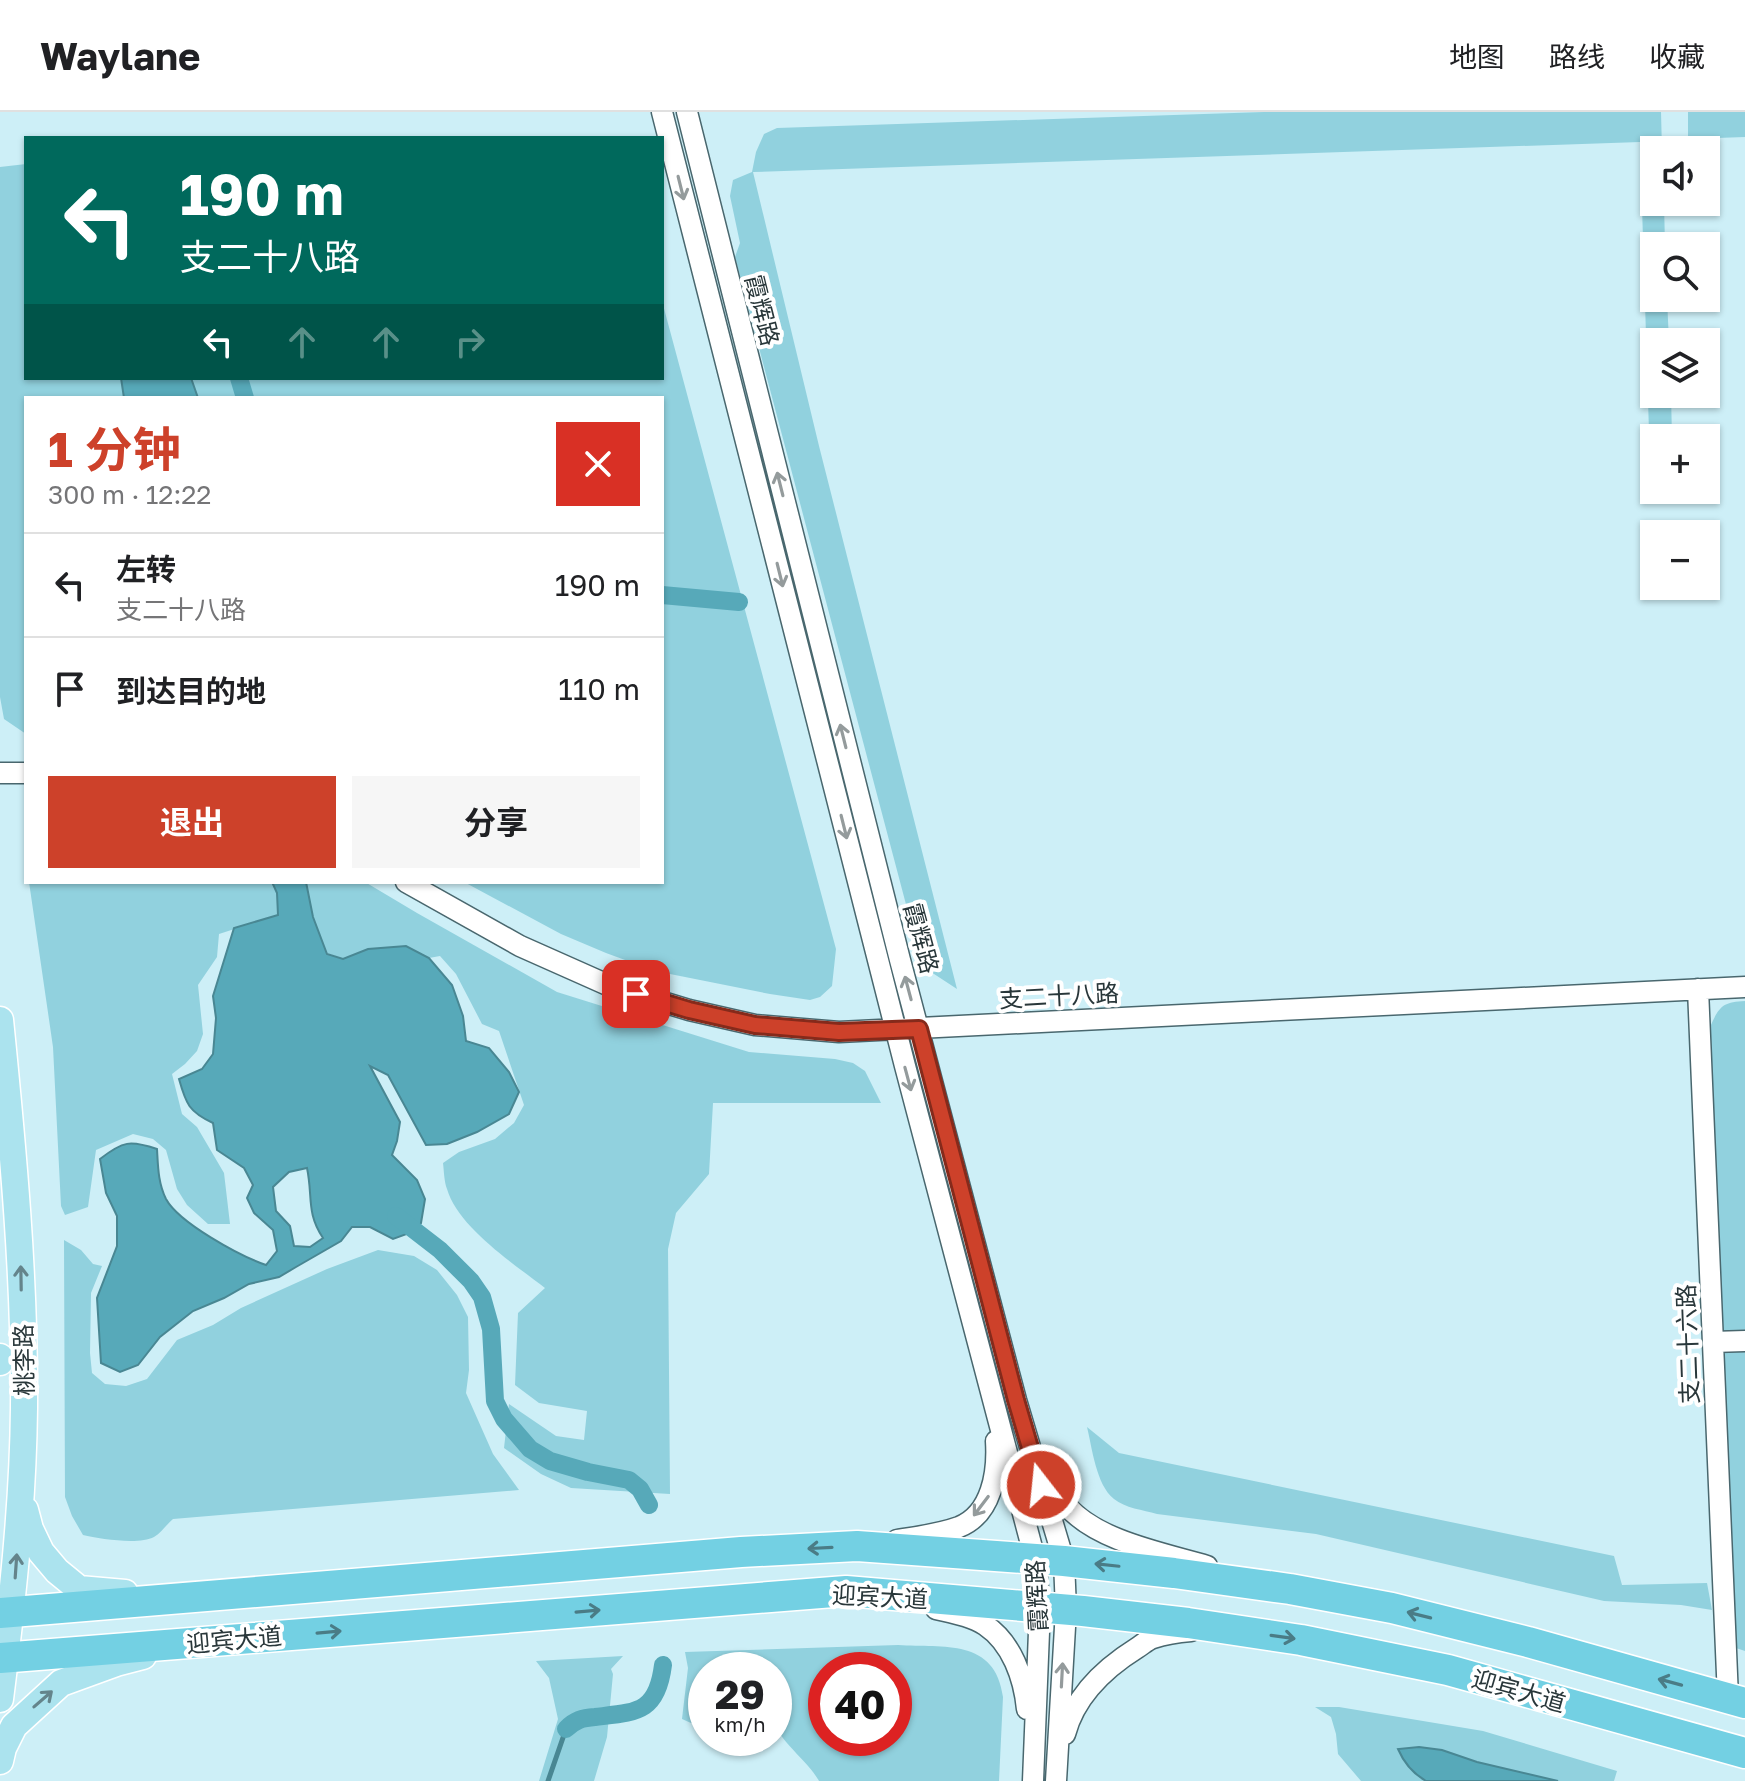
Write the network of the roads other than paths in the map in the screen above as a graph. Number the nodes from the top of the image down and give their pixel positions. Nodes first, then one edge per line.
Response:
1 (662, 112) edge
2 (687, 112) edge
3 (0, 773) edge
4 (24, 773) edge
5 (410, 884) edge
6 (1745, 987) edge
7 (1698, 989) junction
8 (0, 1020) edge
9 (919, 1029) junction
10 (896, 1030) junction
11 (1745, 1341) edge
12 (1713, 1342) junction
13 (1016, 1400) junction
14 (994, 1405) junction
15 (20, 1489) junction
16 (857, 1546) junction
17 (1049, 1560) junction
18 (846, 1591) junction
19 (196, 1597) junction
20 (1347, 1600) junction
21 (1053, 1608) junction
22 (6, 1612) edge
23 (1244, 1631) junction
24 (198, 1642) junction
25 (3, 1658) edge
26 (0, 1699) edge
27 (1736, 1700) edge
28 (1745, 1753) edge
29 (0, 1761) edge
30 (1056, 1775) edge
31 (1033, 1776) edge

1 -> 10 street, 霞辉路
9 -> 2 street, 霞辉路
3 - 4 street
5 - 10 street, 支二十八路
6 - 7 street, 支二十八路
7 - 9 street, 支二十八路
7 - 12 street, 支二十六路
15 -> 8 main road, 桃李路
9 - 10 street, 支二十八路
9 - 13 street, 霞辉路
10 -> 14 street, 霞辉路
11 - 12 street
12 - 27 street, 支二十六路
13 - 17 street, 霞辉路
13 - 20 street
14 -> 16 street
14 - 17 street, 霞辉路
15 - 19 main road
22 -> 15 main road, 桃李路
16 - 17 highway, 迎宾大道
16 -> 19 highway, 迎宾大道
20 -> 17 highway, 迎宾大道
17 - 21 street, 霞辉路
17 - 21 street, 霞辉路
18 - 21 highway, 迎宾大道
24 -> 18 highway, 迎宾大道
18 - 31 street
19 - 22 highway, 迎宾大道
27 -> 20 highway, 迎宾大道
21 - 23 highway, 迎宾大道
30 -> 21 street, 霞辉路
21 - 31 street, 霞辉路
22 - 25 main road, 桃李路
23 -> 28 highway, 迎宾大道
23 - 30 street
24 - 25 highway, 迎宾大道
29 -> 24 main road
25 - 26 main road, 桃李路

